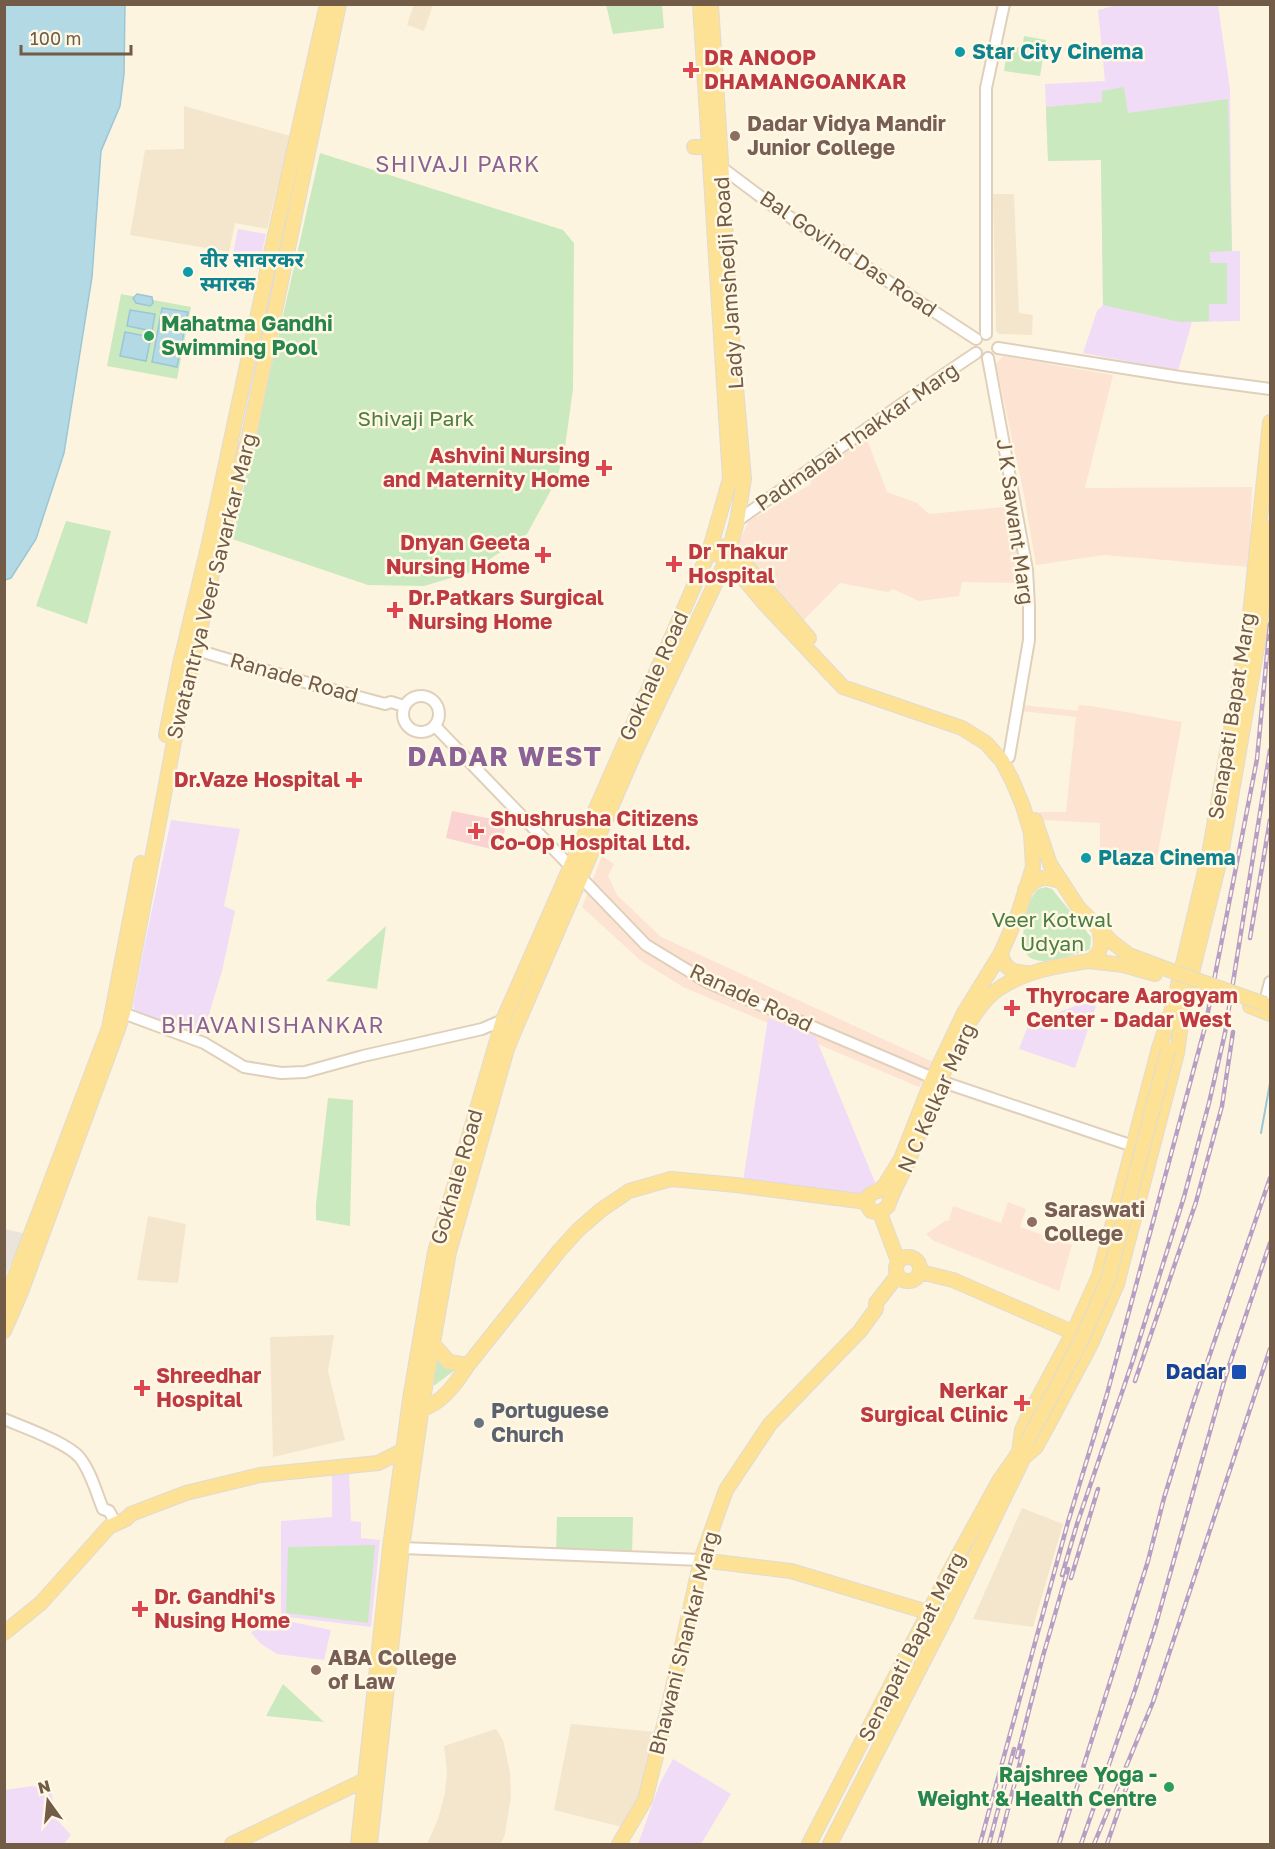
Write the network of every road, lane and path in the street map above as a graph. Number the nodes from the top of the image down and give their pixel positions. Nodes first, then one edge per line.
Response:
1 (327, 4) edge
2 (339, 4) edge
3 (700, 4) edge
4 (711, 4) edge
5 (1004, 4) edge
6 (694, 147) dead end
7 (710, 152) junction
8 (721, 167) junction
9 (746, 186) junction
10 (722, 191) junction
11 (981, 337) junction
12 (998, 348) junction
13 (976, 353) junction
14 (988, 358) junction
15 (1270, 389) edge
16 (1270, 422) edge
17 (737, 520) junction
18 (1270, 528) edge
19 (711, 546) junction
20 (729, 554) junction
21 (190, 648) junction
22 (403, 709) junction
23 (435, 726) junction
24 (1009, 757) junction
25 (575, 871) junction
26 (1062, 882) junction
27 (1025, 890) junction
28 (1099, 929) junction
29 (1001, 952) junction
30 (1089, 961) junction
31 (1029, 973) junction
32 (1176, 977) junction
33 (1270, 981) edge
34 (1178, 1007) junction
35 (118, 1008) junction
36 (1267, 1009) edge
37 (503, 1020) junction
38 (936, 1080) junction
39 (1133, 1146) junction
40 (867, 1202) junction
41 (885, 1208) junction
42 (902, 1259) junction
43 (920, 1272) junction
44 (901, 1279) junction
45 (4, 1305) edge
46 (4, 1331) edge
47 (1074, 1331) junction
48 (433, 1344) junction
49 (1091, 1344) junction
50 (466, 1369) junction
51 (416, 1405) junction
52 (4, 1419) edge
53 (1021, 1454) junction
54 (408, 1457) junction
55 (109, 1519) junction
56 (402, 1548) junction
57 (701, 1560) junction
58 (952, 1567) junction
59 (967, 1574) junction
60 (930, 1612) junction
61 (945, 1619) junction
62 (4, 1633) edge
63 (892, 1685) junction
64 (907, 1693) junction
65 (881, 1705) junction
66 (897, 1713) junction
67 (371, 1782) junction
68 (351, 1797) junction
69 (362, 1806) junction
70 (232, 1845) edge
71 (249, 1845) edge
72 (358, 1845) edge
73 (370, 1845) edge
74 (619, 1845) edge
75 (809, 1845) edge
76 (830, 1845) edge

1 - 21 main road, Swatantrya Veer Savarkar Marg
2 - 21 main road, Swatantrya Veer Savarkar Marg
3 - 7 main road, Lady Jamshedji Road
4 - 8 main road, Lady Jamshedji Road
5 - 11 street
6 - 7 main road
7 - 19 main road, Lady Jamshedji Road
8 - 9 street, Bal Govind Das Road
8 - 10 main road, Lady Jamshedji Road
9 - 10 street
9 - 11 street, Bal Govind Das Road
10 - 17 main road, Lady Jamshedji Road
11 - 12 street
11 - 13 street
12 - 14 street
12 - 15 street
13 - 14 street
13 - 17 street, Padmabai Thakkar Marg
14 - 24 street, J K Sawant Marg
16 - 34 main road, Senapati Bapat Marg
17 - 20 main road, Lady Jamshedji Road
18 - 34 main road, Senapati Bapat Marg
19 - 20 main road, N C Kelkar Marg
19 - 25 main road, Gokhale Road
20 - 24 main road, N C Kelkar Marg
20 - 25 main road, Gokhale Road
20 - 27 main road, N C Kelkar Marg
21 - 22 street, Ranade Road
21 - 35 main road, Swatantrya Veer Savarkar Marg
21 - 35 main road, Swatantrya Veer Savarkar Marg
22 - 23 street
22 - 23 street
23 - 25 street, Ranade Road
24 - 26 main road, N C Kelkar Marg
25 - 37 main road, Gokhale Road
25 - 38 street, Ranade Road
25 - 48 main road, Gokhale Road
26 - 27 main road
26 - 28 main road, N C Kelkar Marg
27 - 29 main road, N C Kelkar Marg
28 - 30 main road
28 - 32 main road, N C Kelkar Marg
29 - 31 main road
29 - 38 main road, N C Kelkar Marg
30 - 31 main road, N C Kelkar Marg
30 - 32 main road, N C Kelkar Marg
31 - 38 main road, N C Kelkar Marg
32 - 36 main road, bridge
33 - 36 street
34 - 39 main road
34 - 49 main road
34 - 53 main road, bridge
35 - 37 street
35 - 45 main road, Swatantrya Veer Savarkar Marg
35 - 46 main road, Swatantrya Veer Savarkar Marg
37 - 51 main road, Gokhale Road
38 - 39 street, Ranade Road
38 - 40 main road, N C Kelkar Marg
38 - 41 main road, N C Kelkar Marg
39 - 47 main road
40 - 41 main road
40 - 50 main road
41 - 42 main road
42 - 43 main road
42 - 44 main road
43 - 44 main road
43 - 47 main road
44 - 57 main road, Bhawani Shankar Marg
47 - 49 main road
47 - 53 main road
48 - 50 main road
48 - 51 main road, Gokhale Road
49 - 53 main road
50 - 51 main road
51 - 54 main road, Gokhale Road
52 - 55 street
53 - 58 main road, Senapati Bapat Marg
53 - 59 main road, Senapati Bapat Marg
54 - 55 main road
54 - 56 main road, Gokhale Road
54 - 67 main road, Gokhale Road
55 - 62 main road
56 - 57 street
56 - 67 main road, Gokhale Road
57 - 60 main road
57 - 74 main road, Bhawani Shankar Marg
58 - 59 main road
58 - 60 main road, Senapati Bapat Marg
59 - 61 main road, Senapati Bapat Marg
60 - 61 main road
60 - 63 main road, Senapati Bapat Marg
61 - 64 main road, Senapati Bapat Marg
63 - 64 main road
63 - 65 main road, Senapati Bapat Marg
64 - 66 main road, Senapati Bapat Marg
65 - 66 main road
65 - 75 main road, Senapati Bapat Marg
66 - 76 main road, Senapati Bapat Marg
67 - 68 main road
67 - 69 main road, Gokhale Road
67 - 70 main road
67 - 73 main road, Gokhale Road
68 - 69 main road
68 - 71 main road
69 - 72 main road, Gokhale Road

